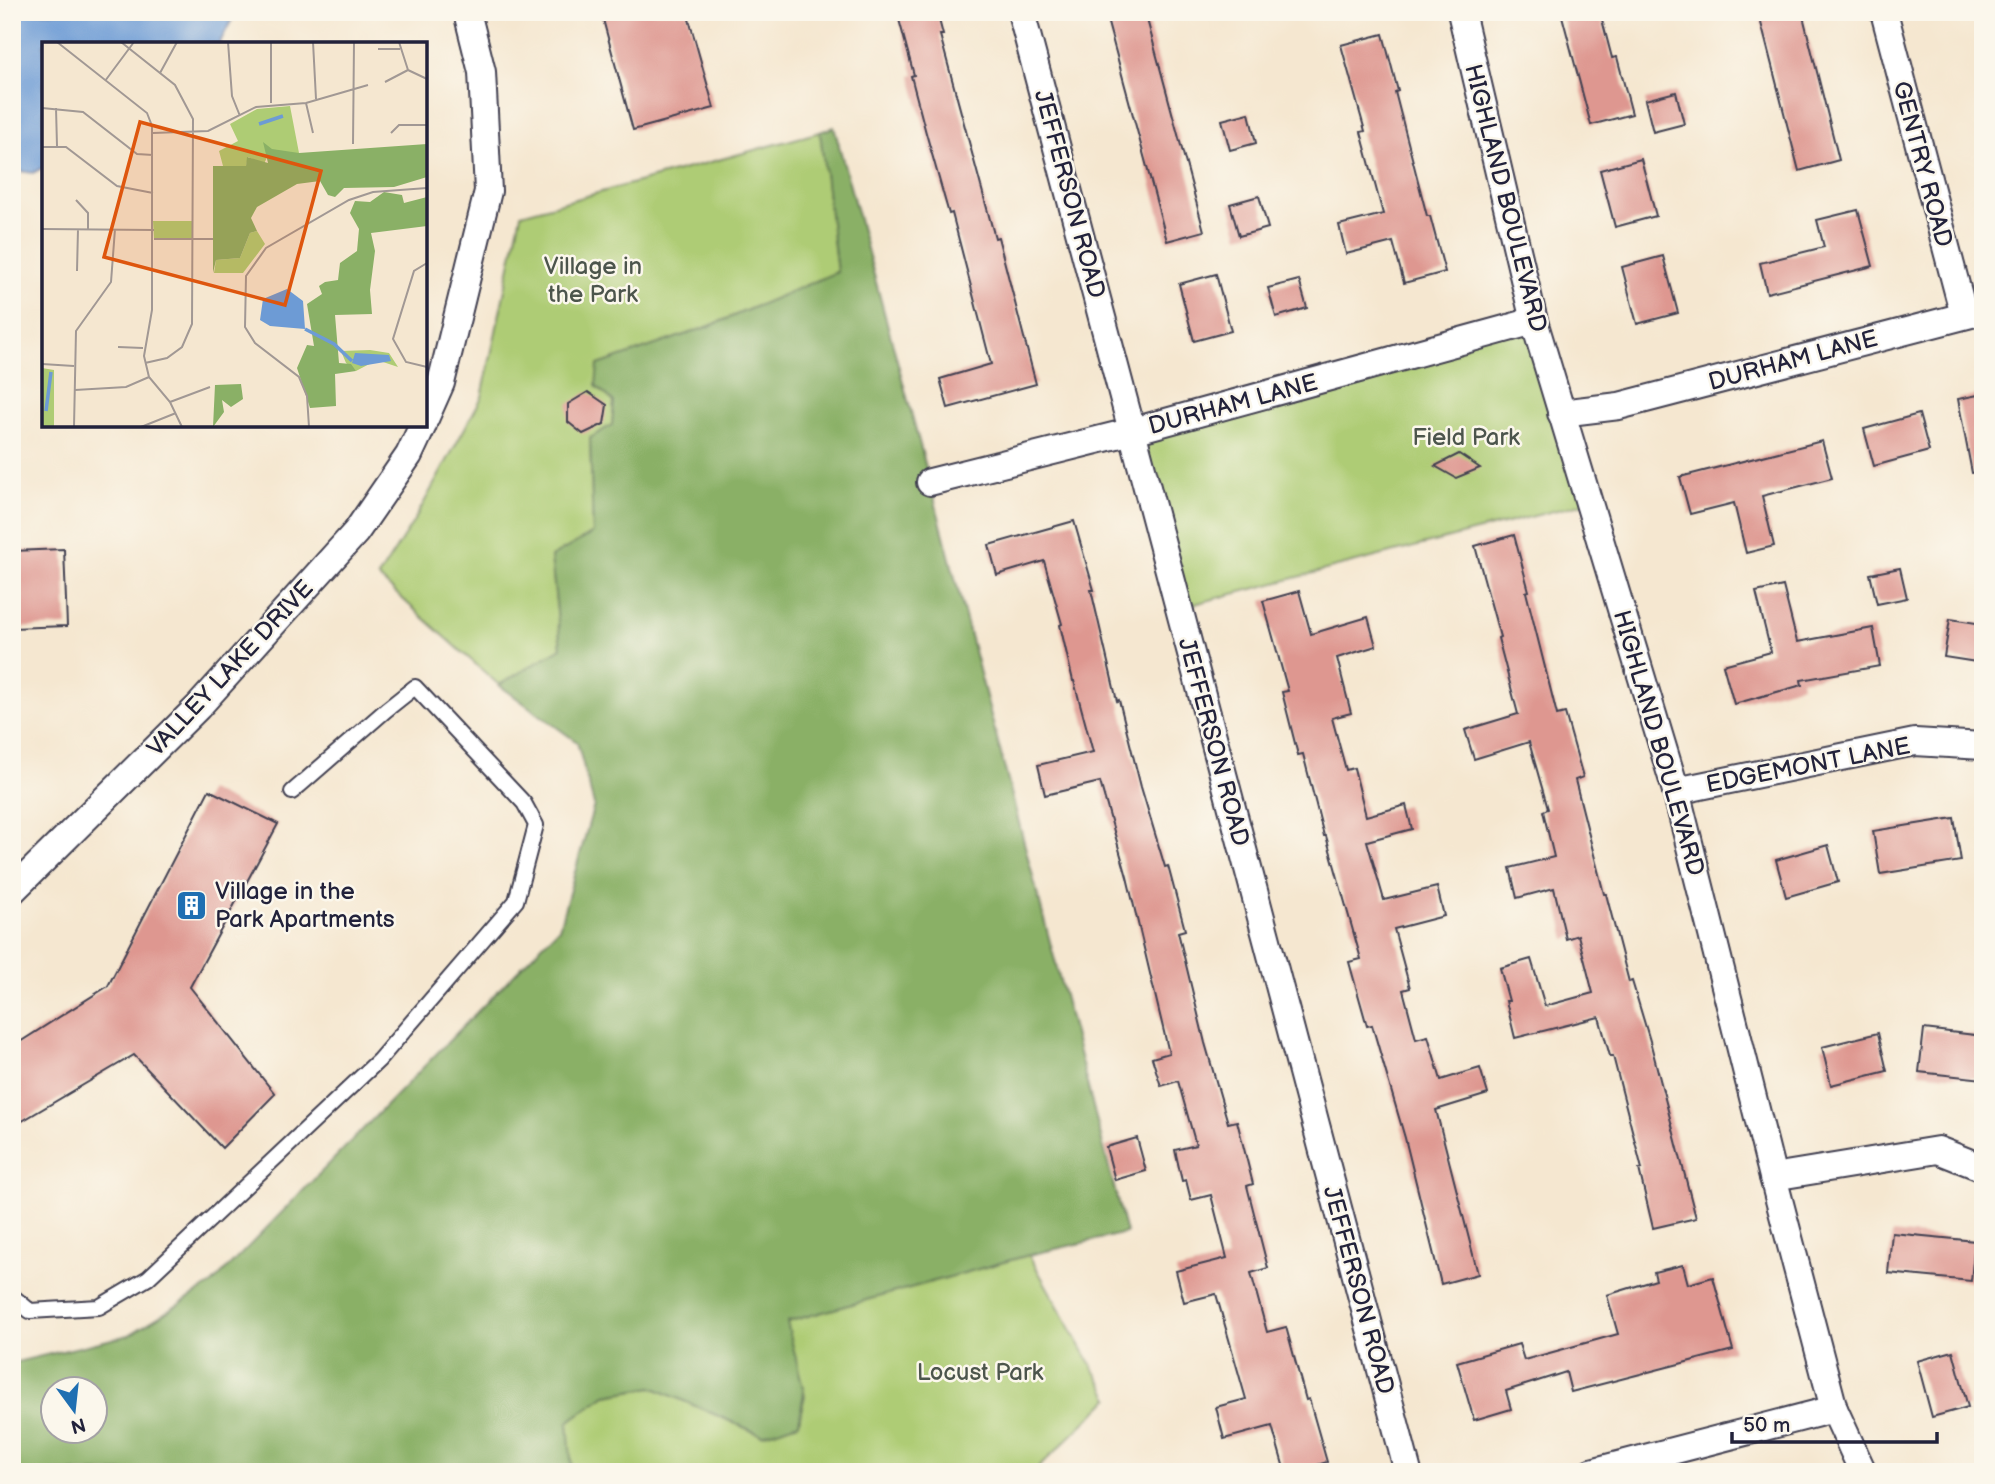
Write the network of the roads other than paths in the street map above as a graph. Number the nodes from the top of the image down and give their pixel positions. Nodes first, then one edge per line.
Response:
1 (467, 12) edge
2 (1021, 12) edge
3 (1461, 12) edge
4 (1884, 12) edge
5 (1973, 313) edge
6 (1534, 321) junction
7 (1561, 413) junction
8 (427, 414) edge
9 (421, 427) edge
10 (1133, 431) junction
11 (930, 482) dead end
12 (1983, 746) edge
13 (1676, 791) junction
14 (292, 792) dead end
15 (12, 891) edge
16 (1983, 1168) edge
17 (1773, 1177) junction
18 (12, 1296) edge
19 (1834, 1409) junction
20 (1408, 1472) edge
21 (1591, 1472) edge
22 (1863, 1472) edge

1 - 8 street
2 - 10 street, JEFFERSON ROAD
3 - 6 street, HIGHLAND BOULEVARD
4 - 5 street, GENTRY ROAD
5 - 7 street, DURHAM LANE
6 - 7 street, HIGHLAND BOULEVARD
6 - 10 street, DURHAM LANE
7 - 13 street, HIGHLAND BOULEVARD
9 - 15 street, VALLEY LAKE DRIVE
10 - 11 street, DURHAM LANE
10 - 20 street, JEFFERSON ROAD
12 - 13 street, EDGEMONT LANE
13 - 17 street, HIGHLAND BOULEVARD
14 - 18 lane
16 - 17 street
17 - 19 street, HIGHLAND BOULEVARD
19 - 21 street
19 - 22 street, HIGHLAND BOULEVARD

